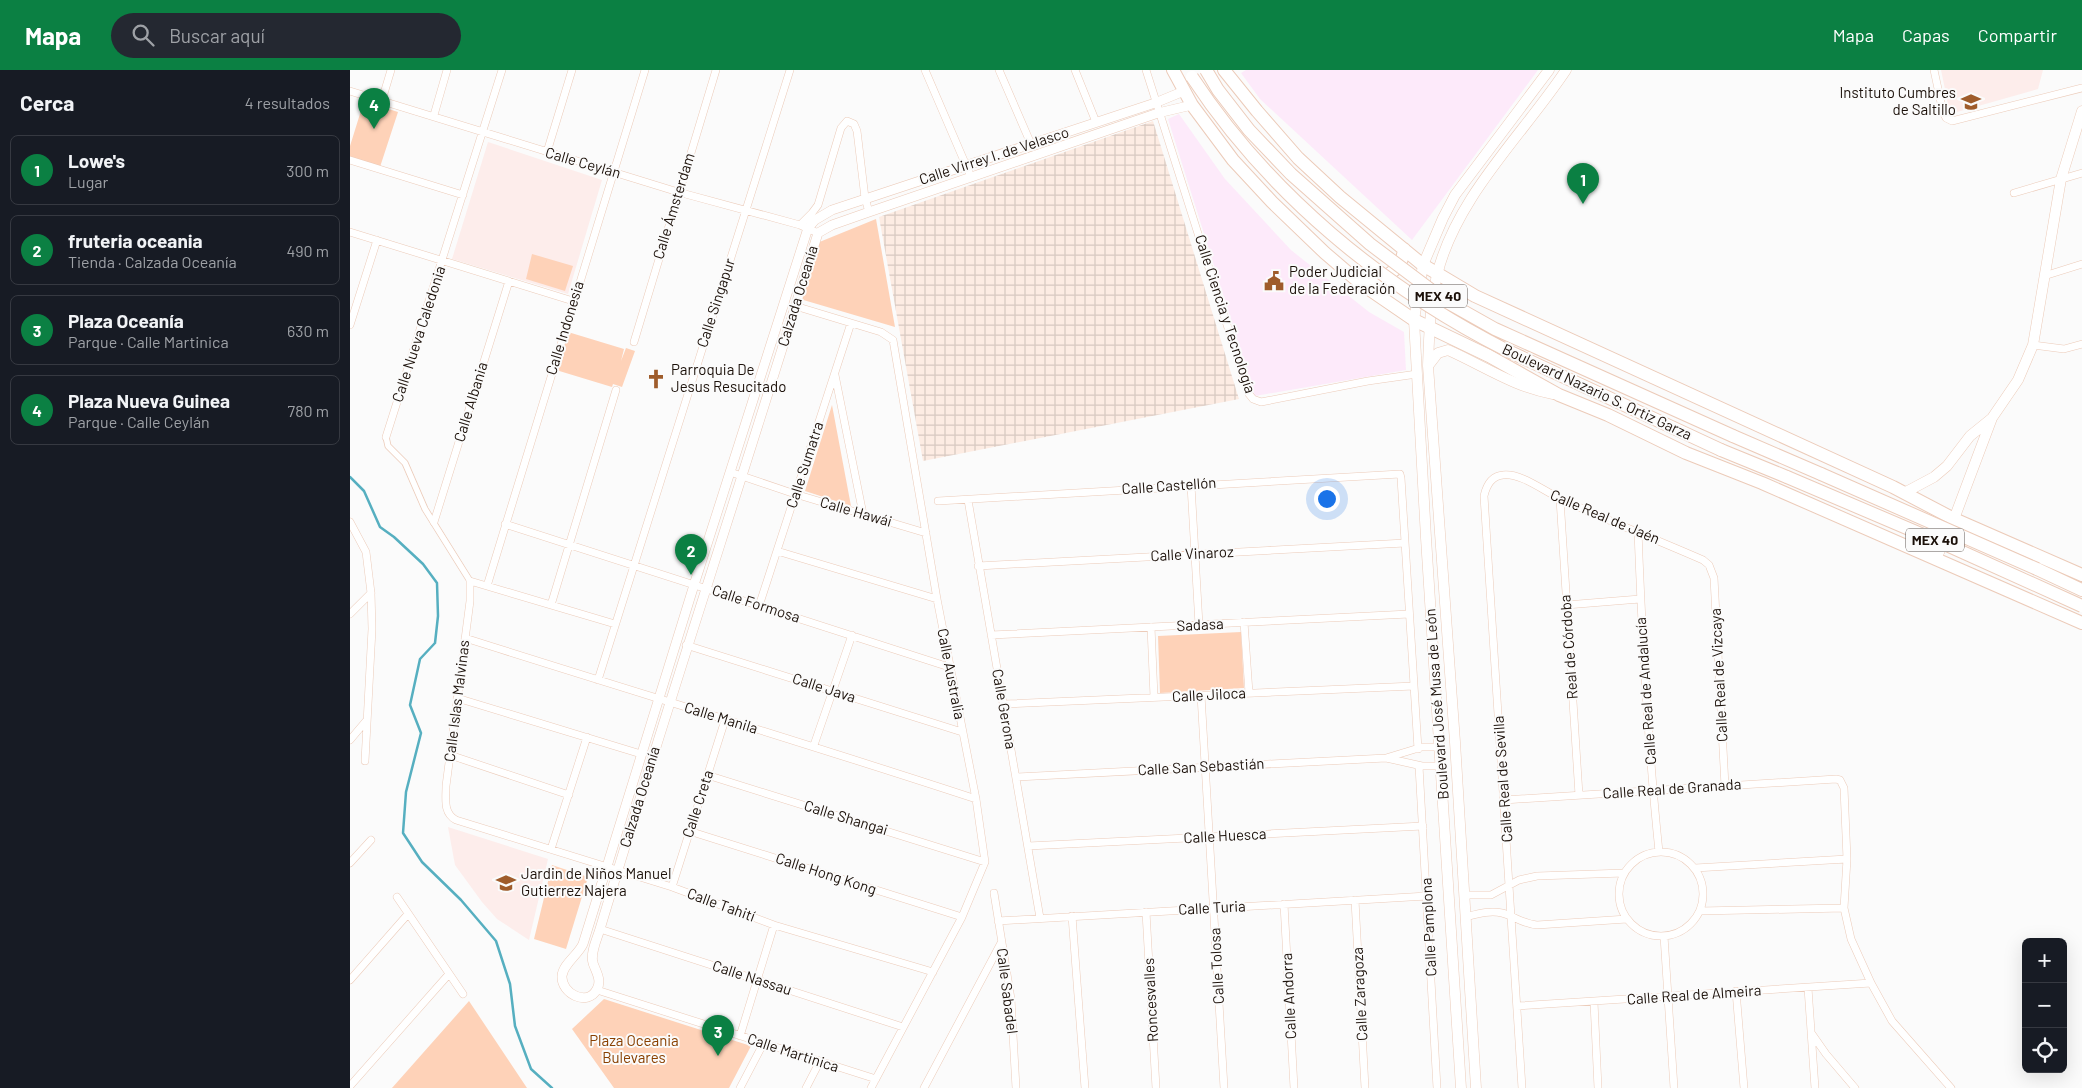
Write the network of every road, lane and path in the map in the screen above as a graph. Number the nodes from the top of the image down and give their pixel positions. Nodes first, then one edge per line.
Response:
1 (391, 70) edge
2 (447, 70) edge
3 (502, 70) edge
4 (572, 70) edge
5 (645, 70) edge
6 (716, 70) edge
7 (790, 70) edge
8 (925, 70) edge
9 (999, 70) edge
10 (1076, 70) edge
11 (1146, 70) edge
12 (1173, 70) edge
13 (1206, 70) edge
14 (1224, 70) edge
15 (1549, 70) edge
16 (1566, 70) edge
17 (1934, 70) edge
18 (1189, 74) edge
19 (2082, 88) edge
20 (350, 91) edge
21 (1184, 92) junction
22 (382, 100) junction
23 (1155, 103) junction
24 (1192, 104) junction
25 (2082, 111) edge
26 (1158, 113) junction
27 (434, 115) junction
28 (1096, 122) junction
29 (483, 131) junction
30 (1031, 144) junction
31 (547, 152) junction
32 (1501, 156) junction
33 (350, 160) edge
34 (965, 165) junction
35 (613, 171) junction
36 (2082, 173) edge
37 (1470, 174) junction
38 (971, 177) junction
39 (2061, 179) junction
40 (678, 192) junction
41 (2014, 193) dead end
42 (462, 196) junction
43 (865, 198) junction
44 (746, 211) junction
45 (869, 212) junction
46 (804, 226) junction
47 (350, 232) edge
48 (818, 233) junction
49 (377, 240) junction
50 (1404, 249) junction
51 (443, 261) junction
52 (2082, 264) edge
53 (1423, 265) junction
54 (1437, 275) junction
55 (2044, 276) junction
56 (509, 282) junction
57 (1360, 283) junction
58 (1475, 296) junction
59 (573, 301) junction
60 (795, 306) junction
61 (1414, 320) junction
62 (851, 323) junction
63 (350, 325) edge
64 (1430, 328) junction
65 (634, 342) dead end
66 (2033, 344) junction
67 (2082, 344) edge
68 (1467, 345) junction
69 (1428, 366) junction
70 (1417, 374) junction
71 (835, 375) junction
72 (616, 390) dead end
73 (1560, 395) junction
74 (1714, 406) junction
75 (1992, 418) junction
76 (386, 437) joint
77 (1767, 451) junction
78 (1726, 452) junction
79 (730, 472) junction
80 (742, 476) junction
81 (1498, 476) joint
82 (1762, 483) junction
83 (1191, 485) junction
84 (1904, 493) junction
85 (795, 494) junction
86 (1560, 498) junction
87 (968, 500) junction
88 (938, 501) dead end
89 (862, 514) junction
90 (1954, 519) junction
91 (350, 522) edge
92 (434, 522) junction
93 (506, 524) junction
94 (1638, 531) junction
95 (926, 533) junction
96 (1406, 543) junction
97 (569, 544) junction
98 (777, 551) junction
99 (1194, 554) junction
100 (1936, 559) junction
101 (634, 565) junction
102 (1710, 565) joint
103 (978, 566) junction
104 (2082, 575) edge
105 (470, 581) junction
106 (694, 585) junction
107 (487, 586) junction
108 (705, 587) junction
109 (2082, 590) edge
110 (371, 593) junction
111 (937, 599) junction
112 (1640, 599) junction
113 (551, 605) junction
114 (1566, 605) junction
115 (759, 606) junction
116 (2082, 606) edge
117 (350, 614) edge
118 (1409, 614) junction
119 (2079, 620) edge
120 (1244, 622) junction
121 (615, 624) junction
122 (1199, 625) junction
123 (1151, 627) junction
124 (852, 634) junction
125 (991, 635) junction
126 (465, 638) junction
127 (686, 645) junction
128 (949, 667) junction
129 (598, 680) junction
130 (1414, 686) junction
131 (834, 690) junction
132 (1249, 693) junction
133 (1201, 695) junction
134 (1154, 697) junction
135 (457, 698) junction
136 (659, 699) junction
137 (670, 702) junction
138 (1004, 704) junction
139 (725, 720) junction
140 (366, 721) junction
141 (962, 732) junction
142 (587, 737) junction
143 (350, 740) edge
144 (814, 745) junction
145 (1440, 747) junction
146 (1418, 748) junction
147 (641, 754) junction
148 (450, 755) junction
149 (1386, 758) junction
150 (365, 761) dead end
151 (1419, 766) junction
152 (1441, 766) junction
153 (1205, 767) junction
154 (707, 775) junction
155 (1017, 777) junction
156 (1725, 786) junction
157 (1653, 791) junction
158 (569, 795) junction
159 (1579, 795) junction
160 (976, 798) junction
161 (1458, 799) junction
162 (1504, 800) junction
163 (452, 818) joint
164 (1422, 826) junction
165 (689, 831) junction
166 (1209, 837) junction
167 (371, 840) dead end
168 (1028, 846) junction
169 (551, 849) junction
170 (1659, 852) junction
171 (1847, 859) junction
172 (985, 862) junction
173 (350, 863) edge
174 (606, 867) junction
175 (1695, 868) junction
176 (618, 870) junction
177 (1624, 873) junction
178 (1510, 885) junction
179 (672, 887) junction
180 (994, 894) dead end
181 (1464, 895) junction
182 (1427, 896) junction
183 (396, 897) dead end
184 (1355, 900) junction
185 (1284, 904) junction
186 (1213, 908) junction
187 (1844, 908) junction
188 (1700, 911) junction
189 (1146, 912) junction
190 (408, 914) junction
191 (1072, 916) junction
192 (1510, 916) junction
193 (962, 917) junction
194 (1465, 917) junction
195 (1040, 918) junction
196 (1627, 919) junction
197 (998, 921) junction
198 (774, 925) junction
199 (600, 929) junction
200 (1664, 936) junction
201 (1001, 943) junction
202 (932, 972) junction
203 (449, 974) junction
204 (350, 980) edge
205 (757, 980) junction
206 (1871, 983) junction
207 (1808, 988) junction
208 (597, 990) junction
209 (1736, 991) junction
210 (463, 994) dead end
211 (1667, 997) junction
212 (1594, 1002) junction
213 (1517, 1006) junction
214 (1471, 1008) junction
215 (1456, 1009) junction
216 (903, 1026) junction
217 (1811, 1033) junction
218 (740, 1036) junction
219 (763, 1044) junction
220 (820, 1061) junction
221 (876, 1079) junction
222 (350, 1086) edge
223 (740, 1088) edge
224 (806, 1088) edge
225 (871, 1088) edge
226 (924, 1088) edge
227 (1016, 1088) edge
228 (1085, 1088) edge
229 (1156, 1088) edge
230 (1224, 1088) edge
231 (1294, 1088) edge
232 (1365, 1088) edge
233 (1437, 1088) edge
234 (1461, 1088) edge
235 (1476, 1088) edge
236 (1522, 1088) edge
237 (1598, 1088) edge
238 (1674, 1088) edge
239 (1744, 1088) edge
240 (1815, 1088) edge
241 (1855, 1088) edge
242 (1951, 1088) edge

1 - 22 street
2 - 27 street
3 - 29 street, Calle Nueva Caledonia
4 - 31 street
5 - 35 street, Calle Indonesia
6 - 40 street, Calle Ámsterdam
7 - 44 street, Calle Singapur
8 - 34 street
9 - 30 street
10 - 28 street
11 - 23 street, Calle Ciencia y Tecnología
12 - 21 highway
13 - 77 highway, Boulevard Nazario S. Ortiz Garza / MEX 40, bridge
14 - 50 highway
15 - 37 main road, Boulevard José Musa de León
16 - 32 main road, Boulevard José Musa de León
17 - 19 street
18 - 78 highway, Boulevard Nazario S. Ortiz Garza / MEX 40, bridge
20 - 22 street, Calle Ceylán
21 - 23 street, Calle Virrey I. de Velasco
21 - 24 highway
22 - 27 street, Calle Ceylán
23 - 26 street, Calle Ciencia y Tecnología
23 - 28 street, Calle Virrey I. de Velasco
24 - 26 street, Calle Virrey I. de Velasco
24 - 57 highway
25 - 39 main road
26 - 38 street, Calle Virrey I. de Velasco
26 - 70 street, Calle Ciencia y Tecnología
27 - 29 street, Calle Ceylán
28 - 30 street, Calle Virrey I. de Velasco
29 - 31 street, Calle Ceylán
29 - 42 street, Calle Nueva Caledonia
30 - 34 street, Calle Virrey I. de Velasco
31 - 35 street, Calle Ceylán
32 - 37 main road
32 - 54 main road, Boulevard José Musa de León
33 - 42 street
34 - 38 street
34 - 43 street, Calle Virrey I. de Velasco
35 - 40 street, Calle Ceylán
35 - 59 street, Calle Indonesia
36 - 39 street
37 - 53 main road, Boulevard José Musa de León
38 - 45 street, Calle Virrey I. de Velasco
39 - 41 street
39 - 55 main road
40 - 44 street, Calle Ceylán
40 - 65 street, Calle Ámsterdam
42 - 51 street, Calle Nueva Caledonia
43 - 45 street
43 - 46 street, Calle Virrey I. de Velasco
43 - 46 street, Calzada Oceanía
44 - 46 street, Calle Ceylán
44 - 101 street, Calle Singapur
45 - 48 street, Calle Virrey I. de Velasco
46 - 48 street, Calle Ceylán
46 - 79 street, Calzada Oceanía
47 - 49 street
48 - 60 street, Calzada Oceanía
49 - 51 street
49 - 63 street
50 - 53 highway
50 - 57 highway
51 - 56 street
51 - 76 street, Calle Nueva Caledonia
52 - 55 street
53 - 54 highway
53 - 61 main road, Boulevard José Musa de León
54 - 58 highway
54 - 64 main road, Boulevard José Musa de León
55 - 66 main road
56 - 59 street
56 - 92 street, Calle Albania
57 - 61 highway
58 - 68 highway
58 - 74 highway
59 - 93 street, Calle Indonesia
60 - 62 street, Calle Australia
60 - 80 street, Calzada Oceanía
61 - 64 highway
61 - 70 main road, Boulevard José Musa de León
62 - 71 street, Calle Sumatra
62 - 95 street, Calle Australia
64 - 68 highway
64 - 69 main road, Boulevard José Musa de León
66 - 67 street
66 - 75 main road
68 - 73 highway
69 - 73 main road
69 - 161 main road, Boulevard José Musa de León
70 - 145 main road, Boulevard José Musa de León
71 - 85 street, Calle Sumatra
71 - 89 street
72 - 97 street
73 - 82 highway
74 - 77 highway
74 - 84 highway
75 - 84 main road
75 - 90 main road
76 - 92 street, Calle Nueva Caledonia
77 - 109 highway, Boulevard Nazario S. Ortiz Garza / MEX 40, bridge
78 - 82 highway
78 - 116 highway, Boulevard Nazario S. Ortiz Garza / MEX 40, bridge
79 - 80 street, Calle Hawái
79 - 106 street, Calzada Oceanía
80 - 85 street, Calle Hawái
80 - 108 street, Calzada Oceanía
81 - 86 street, Calle Real de Jaén
81 - 162 street, Calle Real de Sevilla
82 - 100 highway
83 - 87 street, Calle Castellón
83 - 96 street, Calle Castellón
83 - 99 street
84 - 90 highway
85 - 89 street, Calle Hawái
85 - 98 street, Calle Sumatra
86 - 94 street, Calle Real de Jaén
86 - 114 street, Real de Córdoba
87 - 88 street, Calle Castellón
87 - 103 street, Calle Gerona
89 - 95 street, Calle Hawái
90 - 100 main road
90 - 104 highway
91 - 110 street
92 - 105 street, Calle Nueva Caledonia
93 - 97 street, Calle Formosa
93 - 107 street, Calle Indonesia
94 - 102 street, Calle Real de Jaén
94 - 112 street, Calle Real de Andalucía
95 - 111 street, Calle Australia
96 - 99 street, Calle Vinaroz
96 - 118 street
97 - 101 street, Calle Formosa
97 - 113 street
98 - 111 street
98 - 115 street, Calle Sumatra
99 - 103 street, Calle Vinaroz
99 - 122 street
100 - 119 highway
101 - 106 street, Calle Formosa
101 - 121 street, Calle Singapur
102 - 156 street, Calle Real de Vizcaya
103 - 125 street, Calle Gerona
105 - 107 street
105 - 126 street, Calle Islas Malvinas
106 - 108 street, Calle Formosa
106 - 136 street, Calzada Oceanía
107 - 113 street
108 - 115 street, Calle Formosa
108 - 127 street, Calzada Oceanía
110 - 117 street
110 - 140 street
111 - 128 street, Calle Australia
112 - 114 street
112 - 157 street, Calle Real de Andalucía
113 - 121 street
114 - 159 street, Real de Córdoba
115 - 124 street, Calle Formosa
118 - 120 street, Sadasa
118 - 130 street
120 - 122 street, Sadasa
120 - 132 street
121 - 129 street, Calle Singapur
122 - 123 street, Sadasa
123 - 125 street, Sadasa
123 - 134 street
124 - 128 street, Calle Formosa
124 - 131 street
125 - 138 street, Calle Gerona
126 - 129 street, Calle Manila
126 - 135 street, Calle Islas Malvinas
127 - 131 street, Calle Java
127 - 137 street, Calzada Oceanía
128 - 141 street, Calle Australia
129 - 136 street, Calle Manila
130 - 132 street, Calle Jiloca
130 - 146 street
131 - 141 street, Calle Java
131 - 144 street
132 - 133 street, Calle Jiloca
133 - 134 street, Calle Jiloca
133 - 153 street, Calle Tolosa
134 - 138 street, Calle Jiloca
135 - 142 street
135 - 148 street, Calle Islas Malvinas
136 - 137 street, Calle Manila
136 - 147 street, Calzada Oceanía
137 - 139 street, Calle Manila
137 - 176 street, Calzada Oceanía
138 - 155 street, Calle Gerona
139 - 144 street, Calle Manila
139 - 154 street, Calle Creta
140 - 143 street
140 - 150 street
141 - 160 street, Calle Australia
142 - 147 street
142 - 158 street
144 - 160 street, Calle Manila
145 - 146 street, Calle San Sebastián
145 - 152 main road, Boulevard José Musa de León
145 - 161 main road
146 - 149 street, Calle San Sebastián
147 - 174 street, Calzada Oceanía
148 - 158 street
148 - 163 street, Calle Islas Malvinas
149 - 151 street, Calle San Sebastián
149 - 153 street, Calle San Sebastián
151 - 152 street, Calle San Sebastián
151 - 164 street, Calle Pamplona
152 - 215 main road, Boulevard José Musa de León
153 - 155 street, Calle San Sebastián
153 - 166 street, Calle Tolosa
154 - 165 street, Calle Creta
154 - 172 street, Calle Shangai
155 - 168 street, Calle Gerona
156 - 157 street, Calle Real de Granada
156 - 171 street, Calle Real de Granada
157 - 159 street, Calle Real de Granada
157 - 170 street, Calle Real de Andalucía
158 - 169 street
159 - 162 street, Calle Real de Granada
160 - 172 street, Calle Australia
161 - 181 main road, Boulevard José Musa de León
162 - 178 street, Calle Real de Sevilla
163 - 169 street, Calle Tahití
164 - 166 street, Calle Huesca
164 - 182 street, Calle Pamplona
165 - 179 street, Calle Creta
165 - 193 street, Calle Hong Kong
166 - 168 street, Calle Huesca
166 - 186 street, Calle Tolosa
167 - 173 street
168 - 195 street, Calle Gerona
169 - 174 street, Calle Tahití
170 - 175 street
170 - 177 street
171 - 175 street
171 - 187 street
172 - 193 street
174 - 176 street, Calle Tahití
174 - 208 street, Calzada Oceanía
175 - 188 street
176 - 179 street, Calle Tahití
176 - 199 street, Calzada Oceanía
177 - 178 street
177 - 196 street
178 - 181 street
178 - 192 street, Calle Real de Sevilla
179 - 198 street, Calle Tahití
180 - 197 street, Calle Sabadel
181 - 194 main road, Boulevard José Musa de León
182 - 184 street, Calle Turia
182 - 233 street, Calle Pamplona
183 - 190 street
184 - 185 street, Calle Turia
184 - 232 street, Calle Zaragoza
185 - 186 street, Calle Turia
185 - 231 street, Calle Andorra
186 - 189 street, Calle Turia
186 - 230 street, Calle Tolosa
187 - 188 street
187 - 206 street
188 - 200 street
189 - 191 street, Calle Turia
189 - 229 street, Roncesvalles
190 - 203 street
190 - 204 street
191 - 195 street, Calle Turia
191 - 228 street
192 - 194 street
192 - 196 street
192 - 213 street, Calle Real de Sevilla
193 - 202 street
194 - 214 main road, Boulevard José Musa de León
195 - 197 street, Calle Turia
196 - 200 street
197 - 201 street, Calle Sabadel
198 - 202 street, Calle Tahití
198 - 205 street
199 - 205 street, Calle Nassau
199 - 208 street, Calzada Oceanía
200 - 211 street
201 - 226 street
201 - 227 street, Calle Sabadel
202 - 216 street
203 - 210 street
203 - 222 street
205 - 216 street, Calle Nassau
205 - 218 street
206 - 207 street, Calle Real de Almeira
206 - 242 street
207 - 209 street, Calle Real de Almeira
207 - 217 street
208 - 218 street, Calle Martinica
209 - 211 street, Calle Real de Almeira
209 - 239 street
211 - 212 street, Calle Real de Almeira
211 - 238 street
212 - 213 street, Calle Real de Almeira
212 - 237 street
213 - 236 street, Calle Real de Sevilla
214 - 215 main road
214 - 235 main road, Boulevard José Musa de León
215 - 234 main road, Boulevard José Musa de León
216 - 221 street
217 - 240 street
217 - 241 street
218 - 219 street, Calle Martinica
219 - 220 street, Calle Martinica
219 - 223 street
220 - 221 street, Calle Martinica
220 - 224 street
221 - 225 street

